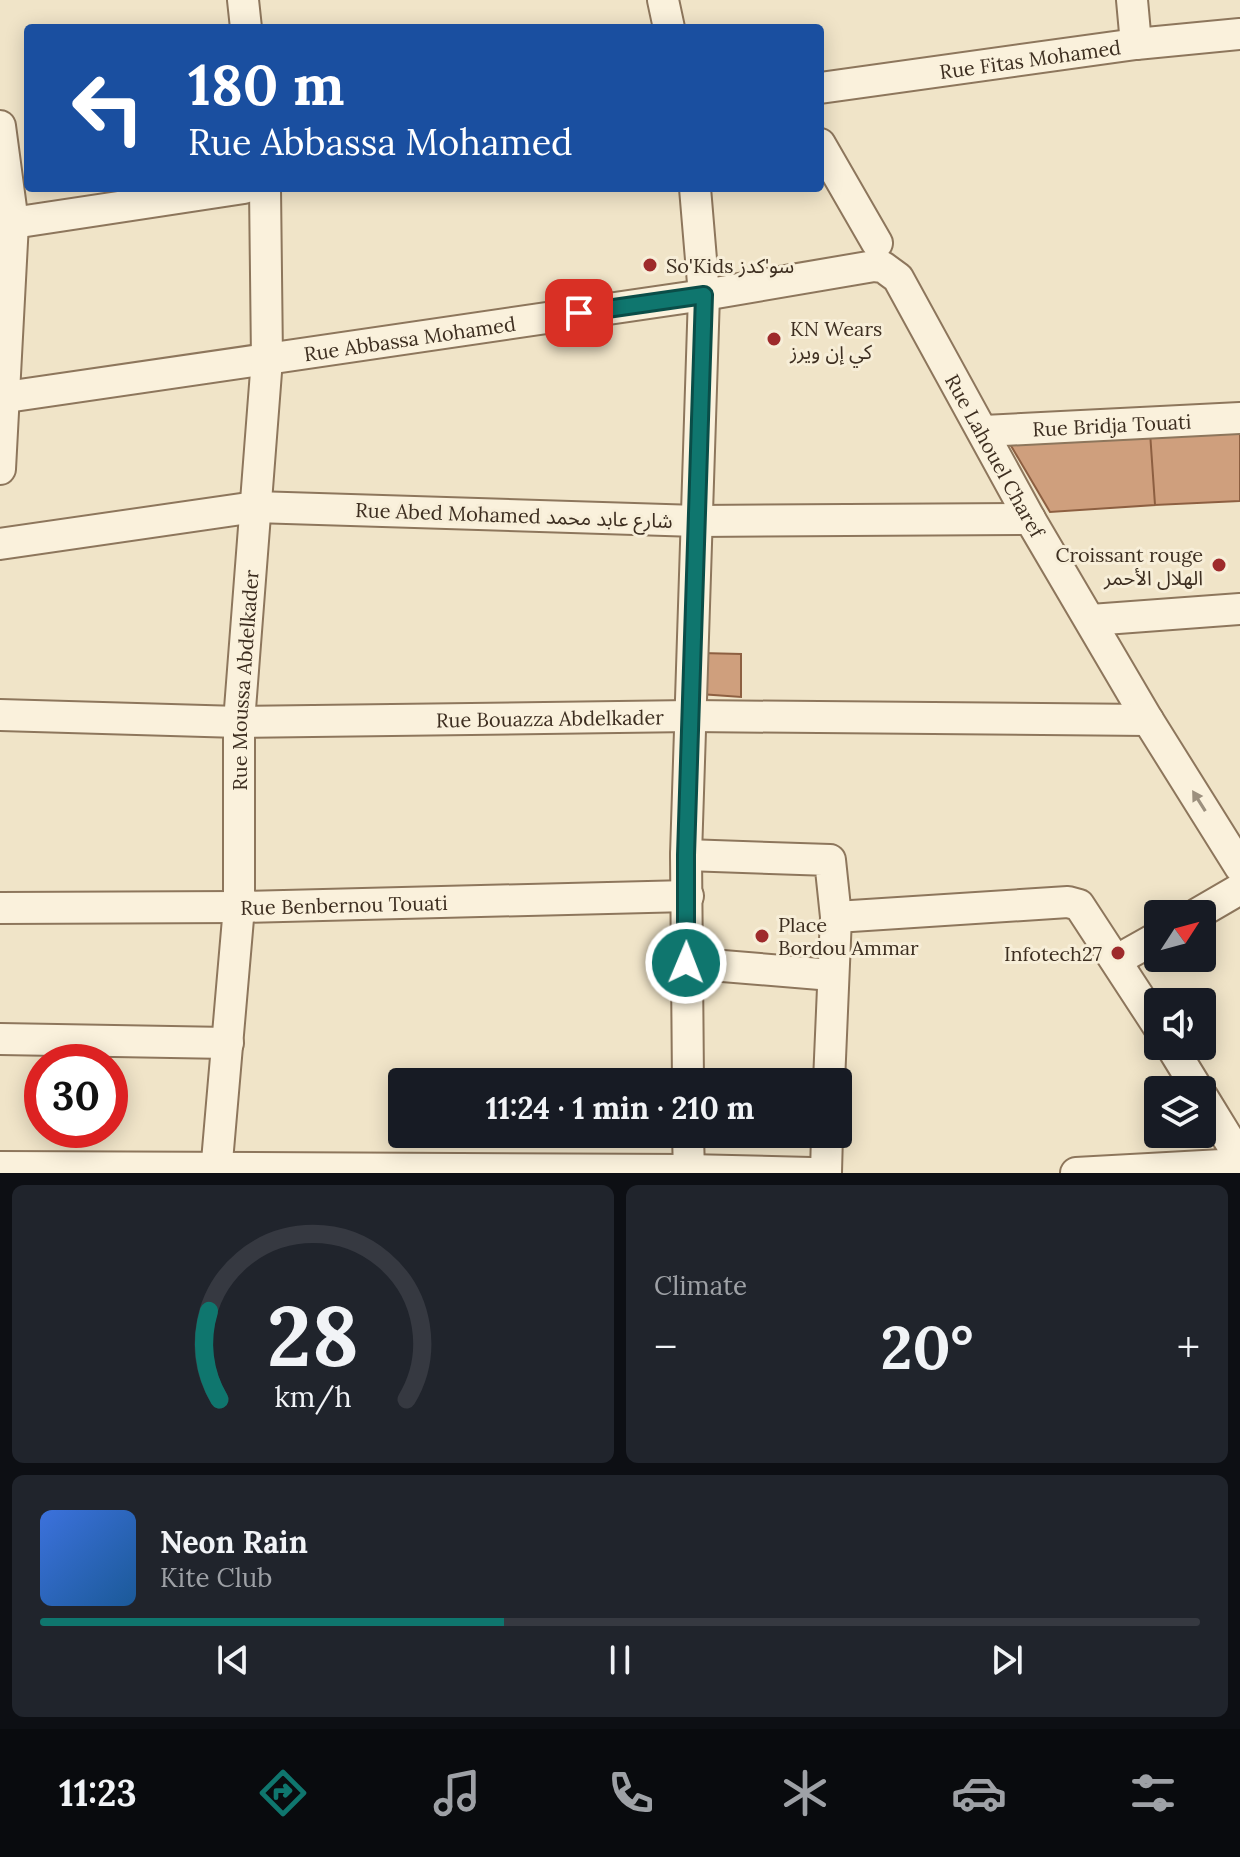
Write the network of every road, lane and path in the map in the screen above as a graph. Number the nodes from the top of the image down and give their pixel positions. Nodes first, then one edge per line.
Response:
1 (243, 0) edge
2 (663, 0) edge
3 (1132, 0) edge
4 (246, 24) edge
5 (668, 24) edge
6 (1240, 34) edge
7 (1136, 44) junction
8 (824, 87) edge
9 (0, 126) edge
10 (824, 153) edge
11 (218, 192) edge
12 (265, 192) edge
13 (695, 192) edge
14 (7, 224) edge
15 (871, 255) junction
16 (704, 295) junction
17 (267, 359) junction
18 (2, 398) edge
19 (1240, 418) edge
20 (984, 431) junction
21 (0, 469) edge
22 (255, 507) junction
23 (1030, 519) junction
24 (697, 521) junction
25 (0, 544) edge
26 (1240, 609) edge
27 (1091, 620) junction
28 (0, 715) edge
29 (691, 716) junction
30 (1148, 720) junction
31 (239, 722) junction
32 (686, 855) junction
33 (1240, 867) edge
34 (1240, 889) edge
35 (688, 896) junction
36 (1216, 903) edge
37 (239, 907) junction
38 (0, 908) edge
39 (836, 917) junction
40 (1144, 945) edge
41 (1117, 960) junction
42 (686, 963) junction
43 (832, 975) junction
44 (1144, 1003) edge
45 (0, 1039) edge
46 (228, 1043) junction
47 (688, 1068) edge
48 (829, 1068) edge
49 (1216, 1119) edge
50 (688, 1148) edge
51 (827, 1148) edge
52 (1240, 1158) edge
53 (1240, 1164) edge
54 (0, 1167) edge
55 (216, 1170) edge
56 (364, 1170) edge
57 (689, 1171) edge
58 (811, 1173) edge
59 (826, 1173) edge
60 (1076, 1173) edge

1 - 4 street
2 - 5 street
3 - 7 street
6 - 7 street, Rue Fitas Mohamed
7 - 8 street, Rue Fitas Mohamed
9 - 14 street
10 - 15 street
11 - 14 street
12 - 17 street, Rue Moussa Abdelkader
13 - 16 street
14 - 18 street
15 - 16 street, Rue Abbassa Mohamed
15 - 20 street, Rue Lahouel Charef
16 - 17 street, Rue Abbassa Mohamed
16 - 24 street
17 - 18 street, Rue Abbassa Mohamed
17 - 22 street, Rue Moussa Abdelkader
18 - 21 street
19 - 20 street, Rue Bridja Touati
20 - 23 street, Rue Lahouel Charef
22 - 24 street, Rue Abed Mohamed شارع عابد محمد
22 - 25 street, Rue Abed Mohamed شارع عابد محمد
22 - 31 street, Rue Moussa Abdelkader
23 - 24 street, Rue Abed Mohamed شارع عابد محمد
23 - 27 street, Rue Lahouel Charef
24 - 29 street
26 - 27 street
27 - 30 street, Rue Lahouel Charef
28 - 31 street, Rue Bouazza Abdelkader
29 - 30 street, Rue Bouazza Abdelkader
29 - 31 street, Rue Bouazza Abdelkader
29 - 32 street
33 -> 30 street, Rue Lahouel Charef
31 - 37 street, Rue Moussa Abdelkader
32 - 35 street
32 - 39 street
34 - 36 street
35 - 37 street, Rue Benbernou Touati
35 - 42 street
37 - 38 street, Rue Benbernou Touati
37 - 46 street, Rue Moussa Abdelkader
39 - 41 street
39 - 43 street
40 - 41 street
41 - 44 street
42 - 43 street
42 - 47 street
43 - 48 street
45 - 46 street
46 - 55 street, Rue Moussa Abdelkader
49 - 52 street
50 - 57 street
51 - 59 street
53 - 60 street
54 - 55 street
55 - 56 street
56 - 57 street
57 - 58 street

